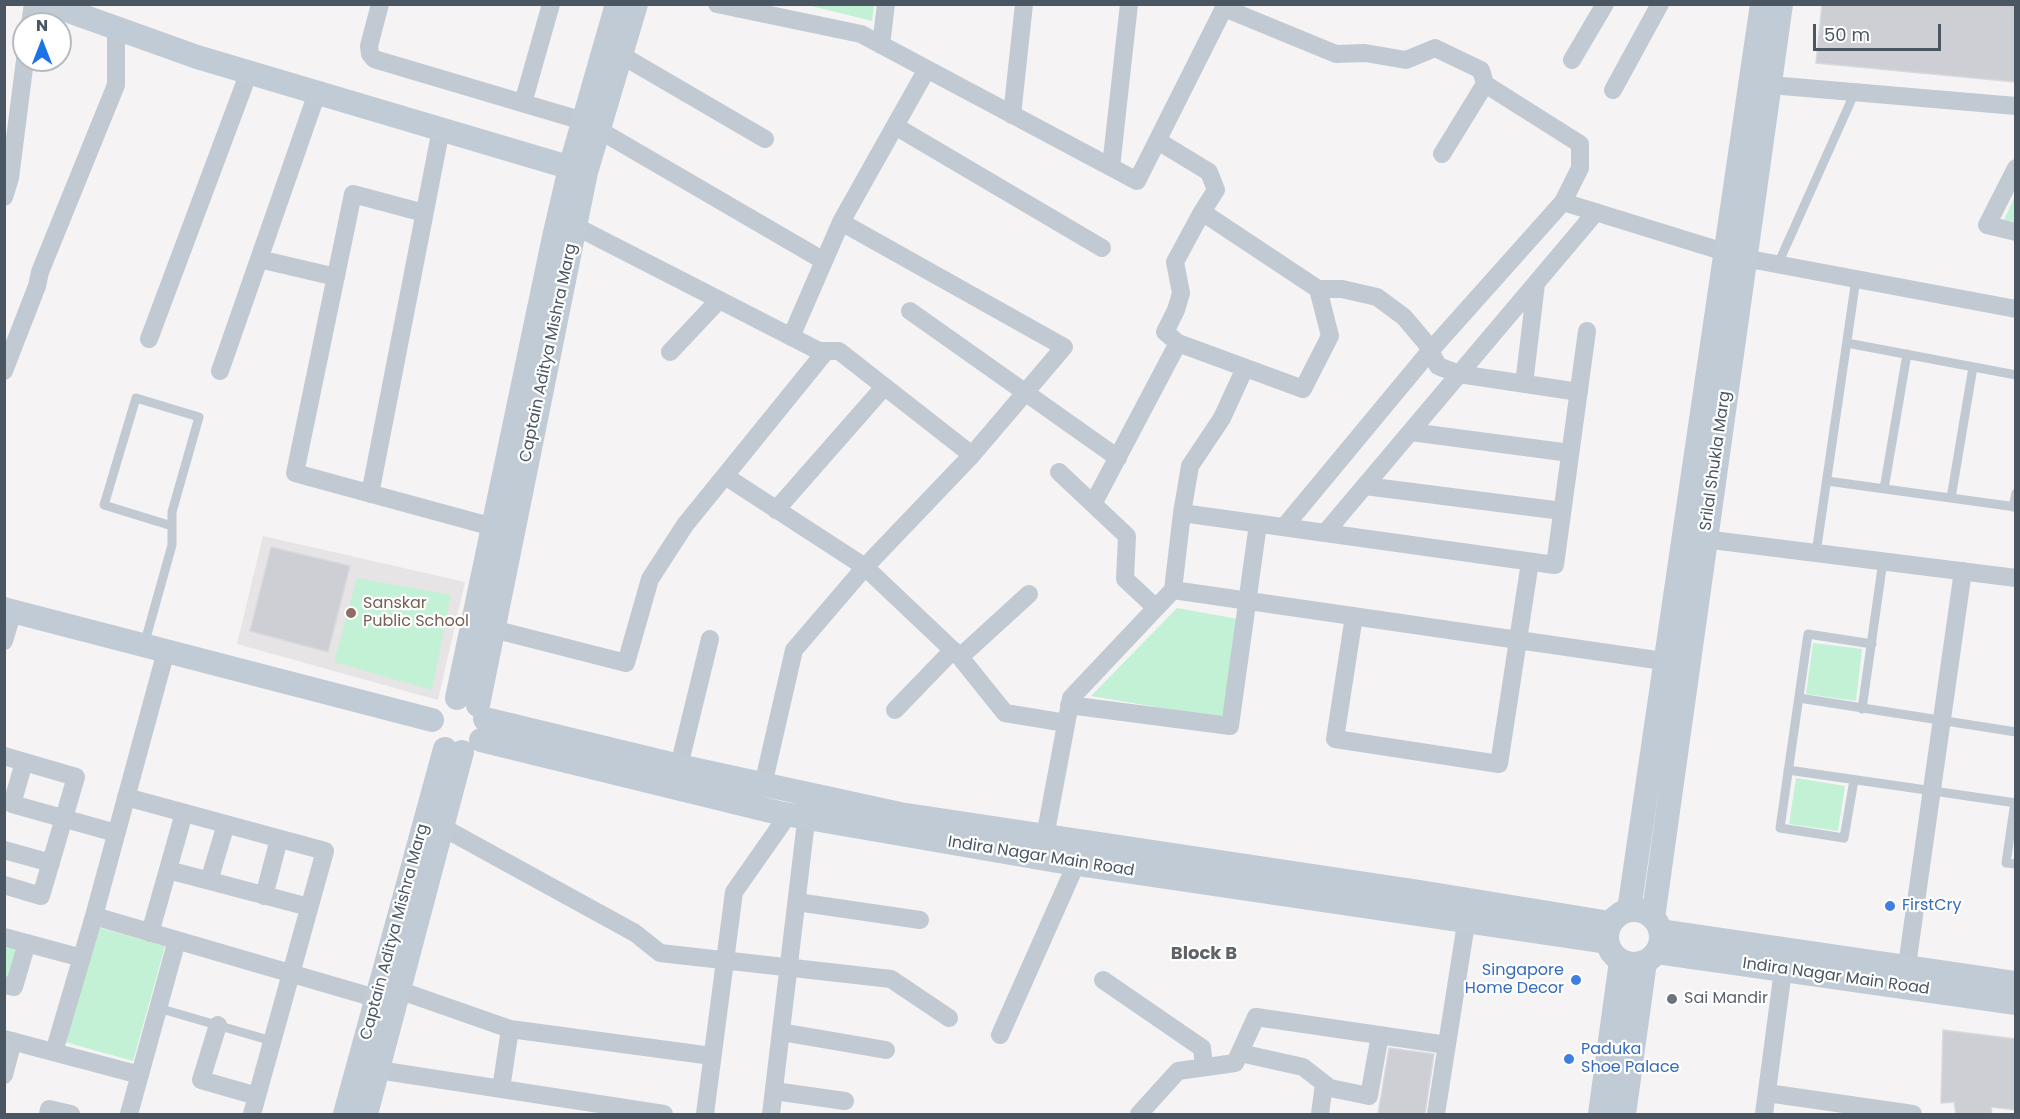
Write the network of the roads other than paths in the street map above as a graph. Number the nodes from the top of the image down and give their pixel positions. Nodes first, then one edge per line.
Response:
1 (49, 4) edge
2 (380, 4) edge
3 (551, 4) edge
4 (617, 4) edge
5 (636, 4) edge
6 (717, 4) edge
7 (886, 4) edge
8 (1024, 4) edge
9 (1129, 4) edge
10 (1605, 4) edge
11 (1660, 4) edge
12 (1773, 5) edge
13 (116, 29) junction
14 (881, 45) junction
15 (621, 55) junction
16 (1572, 60) dead end
17 (927, 69) junction
18 (24, 72) edge
19 (249, 72) junction
20 (1485, 84) junction
21 (1760, 84) junction
22 (1613, 90) dead end
23 (1855, 92) junction
24 (317, 93) junction
25 (523, 103) junction
26 (2016, 106) edge
27 (1012, 115) junction
28 (591, 126) junction
29 (895, 126) junction
30 (441, 129) junction
31 (765, 139) dead end
32 (1158, 141) junction
33 (1443, 154) dead end
34 (1111, 167) junction
35 (2016, 168) edge
36 (578, 170) junction
37 (4, 197) edge
38 (1563, 202) junction
39 (1202, 212) junction
40 (1596, 212) junction
41 (424, 213) junction
42 (841, 222) junction
43 (575, 226) junction
44 (2016, 232) edge
45 (1102, 248) dead end
46 (1735, 255) junction
47 (259, 259) junction
48 (824, 261) junction
49 (1778, 264) junction
50 (336, 277) junction
51 (1856, 279) junction
52 (1536, 284) junction
53 (1318, 289) junction
54 (719, 300) junction
55 (2016, 309) edge
56 (910, 311) dead end
57 (1587, 331) dead end
58 (790, 337) junction
59 (150, 339) dead end
60 (1178, 343) junction
61 (1847, 343) junction
62 (826, 351) junction
63 (1430, 351) junction
64 (670, 352) dead end
65 (1907, 354) junction
66 (1973, 367) junction
67 (1245, 368) junction
68 (4, 371) edge
69 (220, 371) dead end
70 (1460, 374) junction
71 (2016, 375) edge
72 (1524, 384) junction
73 (884, 387) junction
74 (1579, 392) junction
75 (1025, 393) junction
76 (1411, 432) junction
77 (1570, 453) junction
78 (972, 455) junction
79 (1118, 458) junction
80 (1059, 472) dead end
81 (724, 476) junction
82 (1827, 481) junction
83 (1365, 486) junction
84 (1884, 489) junction
85 (2016, 493) edge
86 (370, 494) junction
87 (1951, 498) junction
88 (1093, 504) junction
89 (2014, 507) edge
90 (776, 510) junction
91 (1562, 511) junction
92 (1182, 513) junction
93 (1258, 524) junction
94 (172, 526) junction
95 (493, 527) junction
96 (1284, 527) junction
97 (1325, 533) junction
98 (1695, 537) junction
99 (1816, 553) junction
100 (1883, 561) junction
101 (1530, 562) junction
102 (866, 567) junction
103 (1963, 571) junction
104 (2016, 578) edge
105 (1173, 590) junction
106 (1029, 594) dead end
107 (1248, 601) junction
108 (1156, 608) junction
109 (9, 610) edge
110 (1354, 616) junction
111 (493, 629) junction
112 (710, 639) dead end
113 (1518, 640) junction
114 (4, 641) edge
115 (1872, 644) junction
116 (155, 648) junction
117 (957, 654) junction
118 (1677, 663) junction
119 (1799, 698) junction
120 (1069, 705) junction
121 (1862, 709) junction
122 (895, 710) dead end
123 (432, 720) junction
124 (1942, 722) junction
125 (1066, 723) junction
126 (468, 727) junction
127 (2016, 732) edge
128 (4, 756) edge
129 (24, 762) junction
130 (679, 766) junction
131 (1788, 770) junction
132 (1854, 780) junction
133 (763, 785) junction
134 (1932, 791) junction
135 (126, 797) junction
136 (2015, 802) edge
137 (801, 809) junction
138 (184, 813) junction
139 (64, 819) junction
140 (226, 824) junction
141 (442, 827) junction
142 (116, 833) junction
143 (279, 839) junction
144 (1087, 842) junction
145 (1043, 847) junction
146 (4, 850) edge
147 (51, 862) junction
148 (1075, 863) junction
149 (2016, 864) edge
150 (168, 870) junction
151 (209, 881) junction
152 (4, 885) edge
153 (264, 896) junction
154 (797, 902) junction
155 (309, 907) junction
156 (1468, 911) junction
157 (94, 916) junction
158 (920, 920) dead end
159 (150, 933) junction
160 (4, 937) edge
161 (1635, 937) junction
162 (177, 940) junction
163 (27, 943) junction
164 (82, 958) junction
165 (724, 961) junction
166 (789, 969) junction
167 (1783, 970) junction
168 (291, 974) junction
169 (1905, 977) junction
170 (1103, 981) dead end
171 (2016, 983) edge
172 (4, 985) edge
173 (388, 994) junction
174 (2016, 1003) edge
175 (158, 1008) junction
176 (949, 1018) dead end
177 (218, 1025) junction
178 (510, 1029) junction
179 (781, 1032) junction
180 (1000, 1035) dead end
181 (1380, 1035) junction
182 (9, 1040) edge
183 (272, 1041) junction
184 (1447, 1045) junction
185 (886, 1050) dead end
186 (54, 1052) junction
187 (1240, 1053) junction
188 (712, 1056) junction
189 (1204, 1067) junction
190 (378, 1071) junction
191 (4, 1075) edge
192 (140, 1075) junction
193 (1324, 1084) junction
194 (501, 1089) junction
195 (774, 1091) junction
196 (1767, 1093) junction
197 (257, 1096) junction
198 (845, 1101) dead end
199 (638, 1113) edge
200 (48, 1114) edge
201 (71, 1114) edge
202 (129, 1114) edge
203 (252, 1114) edge
204 (345, 1114) edge
205 (366, 1114) edge
206 (664, 1114) edge
207 (705, 1114) edge
208 (771, 1114) edge
209 (1139, 1114) edge
210 (1320, 1114) edge
211 (1436, 1114) edge
212 (1600, 1114) edge
213 (1624, 1114) edge
214 (1764, 1114) edge
215 (1913, 1114) edge

1 - 13 street
2 - 25 street
3 - 25 street
4 - 28 street, Captain Aditya Mishra Marg
5 - 15 street, Captain Aditya Mishra Marg
6 - 14 street
7 - 14 street
8 - 27 street
9 - 34 street
10 - 16 street
11 - 22 street
12 - 21 street, Srilal Shukla Marg
13 - 19 street
13 - 68 street
14 - 17 street
15 - 28 street, Captain Aditya Mishra Marg
15 - 31 street
17 - 27 street
17 - 29 street
18 - 37 street
19 - 24 street
19 - 59 street
20 - 32 street
20 - 33 street
20 - 38 street
21 - 23 street
21 - 46 street, Srilal Shukla Marg
23 - 26 street
23 - 49 lane
24 - 30 street
24 - 47 street
25 - 28 street
27 - 34 street
28 - 36 street, Captain Aditya Mishra Marg
28 - 48 street
29 - 42 street
29 - 45 street
30 - 36 street
30 - 41 street
32 - 34 street
32 - 39 street
35 - 44 street
36 - 43 street, Captain Aditya Mishra Marg
36 - 95 street, Captain Aditya Mishra Marg
38 - 40 street
38 - 63 street
39 - 53 street
39 - 60 street
40 - 46 street
40 - 52 street
41 - 50 street
41 - 86 street
42 - 48 street
42 - 75 street
43 - 54 street
43 - 111 street, Captain Aditya Mishra Marg
46 - 49 street
46 - 98 street, Srilal Shukla Marg
47 - 50 street
47 - 69 street
48 - 58 street
49 - 51 street
50 - 86 street
51 - 55 street
51 - 61 lane
52 - 70 street
52 - 72 street
53 - 63 street
53 - 67 street
54 - 58 street
54 - 64 street
56 - 75 street
57 - 74 street
58 - 62 street
60 - 67 street
60 - 79 street
61 - 65 lane
61 - 82 lane
62 - 73 street
62 - 81 street
63 - 70 street
63 - 96 street
65 - 66 lane
65 - 84 lane
66 - 71 lane
66 - 87 lane
67 - 92 street
70 - 72 street
70 - 76 street
72 - 74 street
73 - 78 street
73 - 90 street
74 - 77 street
75 - 78 street
75 - 79 street
76 - 77 street
76 - 83 street
77 - 91 street
78 - 102 street
79 - 88 street
80 - 88 street
81 - 90 street
81 - 111 street
82 - 84 lane
82 - 99 lane
83 - 91 street
83 - 97 street
84 - 87 lane
85 - 89 lane
86 - 95 street
87 - 89 lane
88 - 108 street
90 - 102 street
91 - 101 street
92 - 93 street
92 - 105 street
93 - 96 street
93 - 107 street
94 - 94 lane
94 - 116 lane
95 - 126 street, Captain Aditya Mishra Marg
96 - 97 street
97 - 101 street
98 - 99 street
98 - 118 street, Srilal Shukla Marg
99 - 100 street
100 - 103 street
100 - 115 lane
101 - 113 street
102 - 117 street
102 - 133 street
103 - 104 street
103 - 124 street
105 - 107 street
105 - 108 street
106 - 117 street
107 - 110 street
107 - 120 street
108 - 120 street
109 - 114 street
109 - 116 street
110 - 113 street
110 - 113 street
111 - 126 street, Captain Aditya Mishra Marg
112 - 130 street
113 - 118 street
115 - 119 lane
115 - 121 lane
116 - 123 street
116 - 135 street
117 - 122 street
117 - 125 street
118 - 161 street, Srilal Shukla Marg
119 - 121 lane
119 - 131 lane
120 - 125 street
121 - 124 lane
123 - 126 street
123 - 126 street
124 - 127 lane
124 - 134 street
125 - 145 street
126 - 130 street, Indira Nagar Main Road
126 - 137 street, Indira Nagar Main Road
126 - 141 street, Captain Aditya Mishra Marg
126 - 173 street, Captain Aditya Mishra Marg
128 - 129 street
129 - 139 street
129 - 139 street
130 - 133 street, Indira Nagar Main Road
131 - 132 lane
131 - 132 lane
132 - 134 lane
133 - 137 street, Indira Nagar Main Road
134 - 136 lane
134 - 169 street
135 - 138 street
135 - 142 street
136 - 149 lane
137 - 145 street, Indira Nagar Main Road
137 - 154 street
137 - 165 street
138 - 140 street
138 - 150 street
139 - 142 street
139 - 147 street
140 - 143 street
140 - 151 street
141 - 165 street
141 - 173 street, Captain Aditya Mishra Marg
142 - 157 street
143 - 153 street
143 - 155 street
144 - 145 street, Indira Nagar Main Road
144 - 148 street
144 - 156 street, Indira Nagar Main Road
145 - 148 street, Indira Nagar Main Road
146 - 147 street
147 - 152 street
148 - 156 street, Indira Nagar Main Road
148 - 180 street
150 - 151 street
150 - 159 street
151 - 153 street
153 - 155 street
154 - 158 street
154 - 166 street
155 - 168 street
156 - 161 street, Indira Nagar Main Road
156 - 184 street
157 - 159 street
157 - 164 street
159 - 162 street
160 - 163 street
161 - 167 street, Indira Nagar Main Road
161 - 169 street, Indira Nagar Main Road
161 - 212 street, Srilal Shukla Marg
161 - 213 street, Srilal Shukla Marg
162 - 168 street
162 - 175 street
163 - 164 street
163 - 172 street
164 - 186 street
165 - 166 street
165 - 188 street
166 - 176 street
166 - 179 street
167 - 169 street, Indira Nagar Main Road
167 - 196 street
168 - 173 street
168 - 183 street
169 - 171 street, Indira Nagar Main Road
169 - 174 street, Indira Nagar Main Road
170 - 189 street
173 - 178 street
173 - 190 street, Captain Aditya Mishra Marg
173 - 204 street, Captain Aditya Mishra Marg
175 - 177 lane
175 - 192 street
177 - 183 lane
177 - 197 street
178 - 188 street
178 - 194 street
179 - 185 street
179 - 195 street
181 - 184 street
181 - 187 street
181 - 193 street
182 - 186 street
182 - 191 street
183 - 197 street
184 - 211 street
186 - 192 street
187 - 189 street
187 - 193 street
188 - 207 street
189 - 209 street
190 - 194 street
190 - 205 street, Captain Aditya Mishra Marg
192 - 202 street
193 - 210 street
194 - 199 street
195 - 198 street
195 - 208 street
196 - 214 street
196 - 215 street
197 - 203 street
199 - 206 street
200 - 201 street

